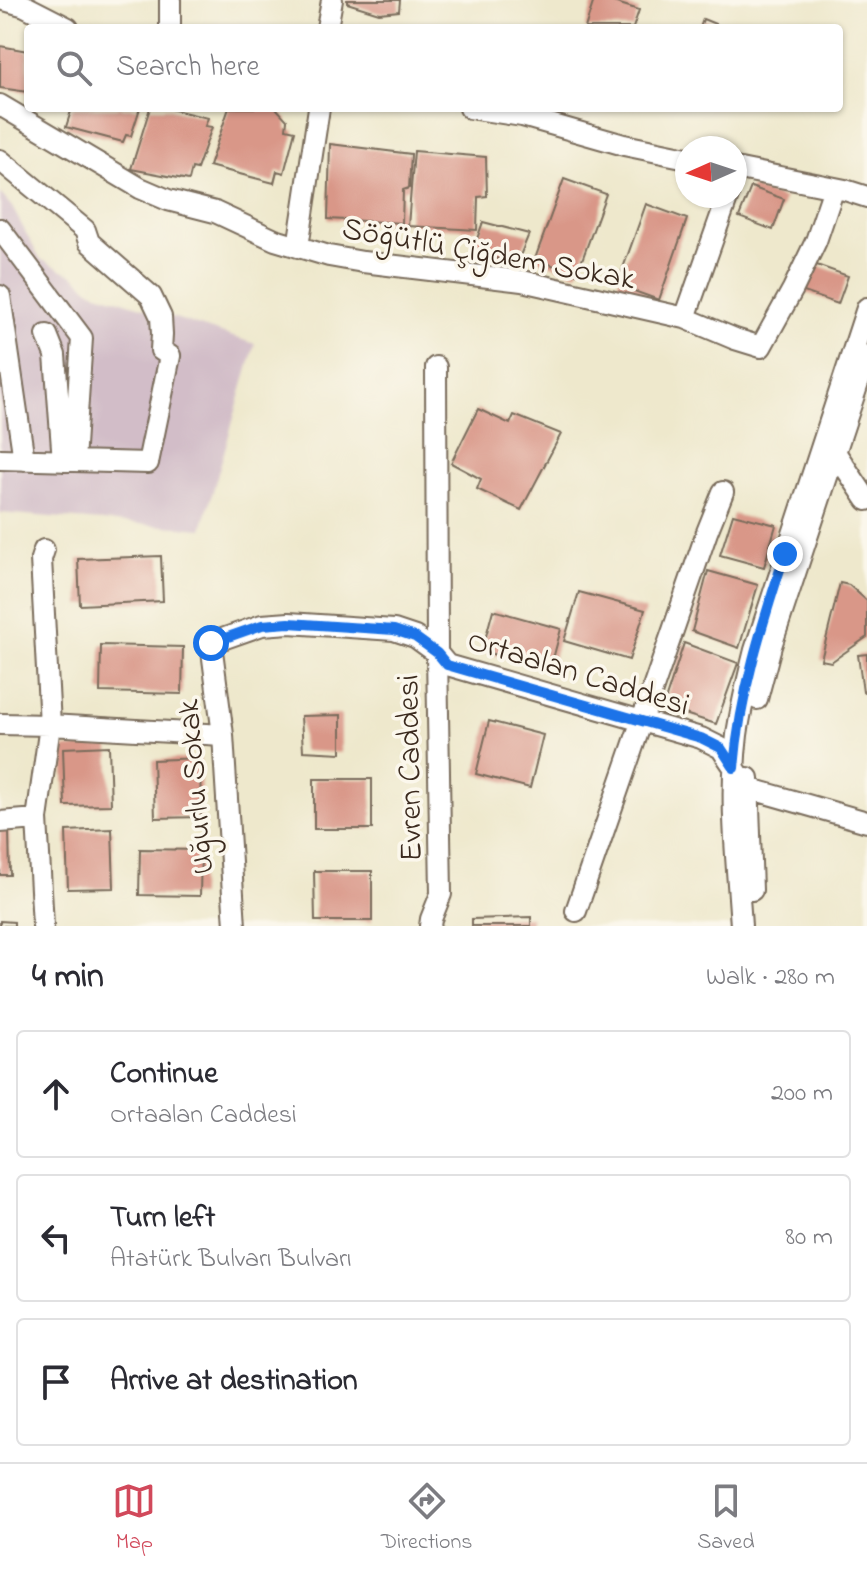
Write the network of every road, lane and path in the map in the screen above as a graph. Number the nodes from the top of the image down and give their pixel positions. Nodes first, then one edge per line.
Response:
1 (4, 0) edge
2 (170, 0) edge
3 (332, 0) edge
4 (25, 3) edge
5 (61, 24) edge
6 (170, 24) edge
7 (328, 24) edge
8 (0, 105) edge
9 (318, 112) edge
10 (496, 112) edge
11 (675, 156) edge
12 (0, 160) edge
13 (747, 173) edge
14 (834, 188) junction
15 (867, 197) edge
16 (724, 208) edge
17 (0, 229) edge
18 (298, 247) junction
19 (0, 296) edge
20 (867, 308) edge
21 (685, 318) junction
22 (47, 335) dead end
23 (867, 356) edge
24 (436, 367) dead end
25 (835, 452) junction
26 (0, 459) edge
27 (24, 460) junction
28 (68, 461) junction
29 (723, 492) dead end
30 (867, 500) edge
31 (44, 550) dead end
32 (211, 643) joint
33 (437, 653) junction
34 (642, 721) junction
35 (0, 724) edge
36 (50, 725) junction
37 (223, 735) junction
38 (734, 768) junction
39 (748, 788) junction
40 (37, 819) junction
41 (0, 822) edge
42 (867, 822) edge
43 (576, 911) dead end
44 (43, 926) edge
45 (235, 926) edge
46 (430, 926) edge
47 (741, 926) edge
48 (754, 926) edge

1 - 4 street
2 - 6 street
3 - 7 street
4 - 5 street
8 - 18 street, Söğütlü Çiğdem Sokak
9 - 18 street
10 - 11 street
12 - 28 street
13 - 14 street
14 - 15 street
14 - 21 street, Söğütlü Çiğdem Sokak
16 - 21 street
17 - 28 street
18 - 21 street, Söğütlü Çiğdem Sokak
19 - 27 street
20 - 38 street
22 - 28 street
23 - 25 street
24 - 33 street, Evren Caddesi
25 - 30 street
25 - 39 street
26 - 27 street
27 - 28 street
29 - 34 street
31 - 36 street
32 - 33 street, Ortaalan Caddesi
32 - 37 street, Uğurlu Sokak
33 - 34 street, Ortaalan Caddesi
33 - 46 street, Evren Caddesi
34 - 38 street, Ortaalan Caddesi
34 - 43 street
35 - 36 street
36 - 37 street
36 - 40 street
37 - 45 street, Uğurlu Sokak
38 - 39 street, Ortaalan Caddesi
38 - 47 street
39 - 42 street
39 - 48 street
40 - 41 street
40 - 44 street

